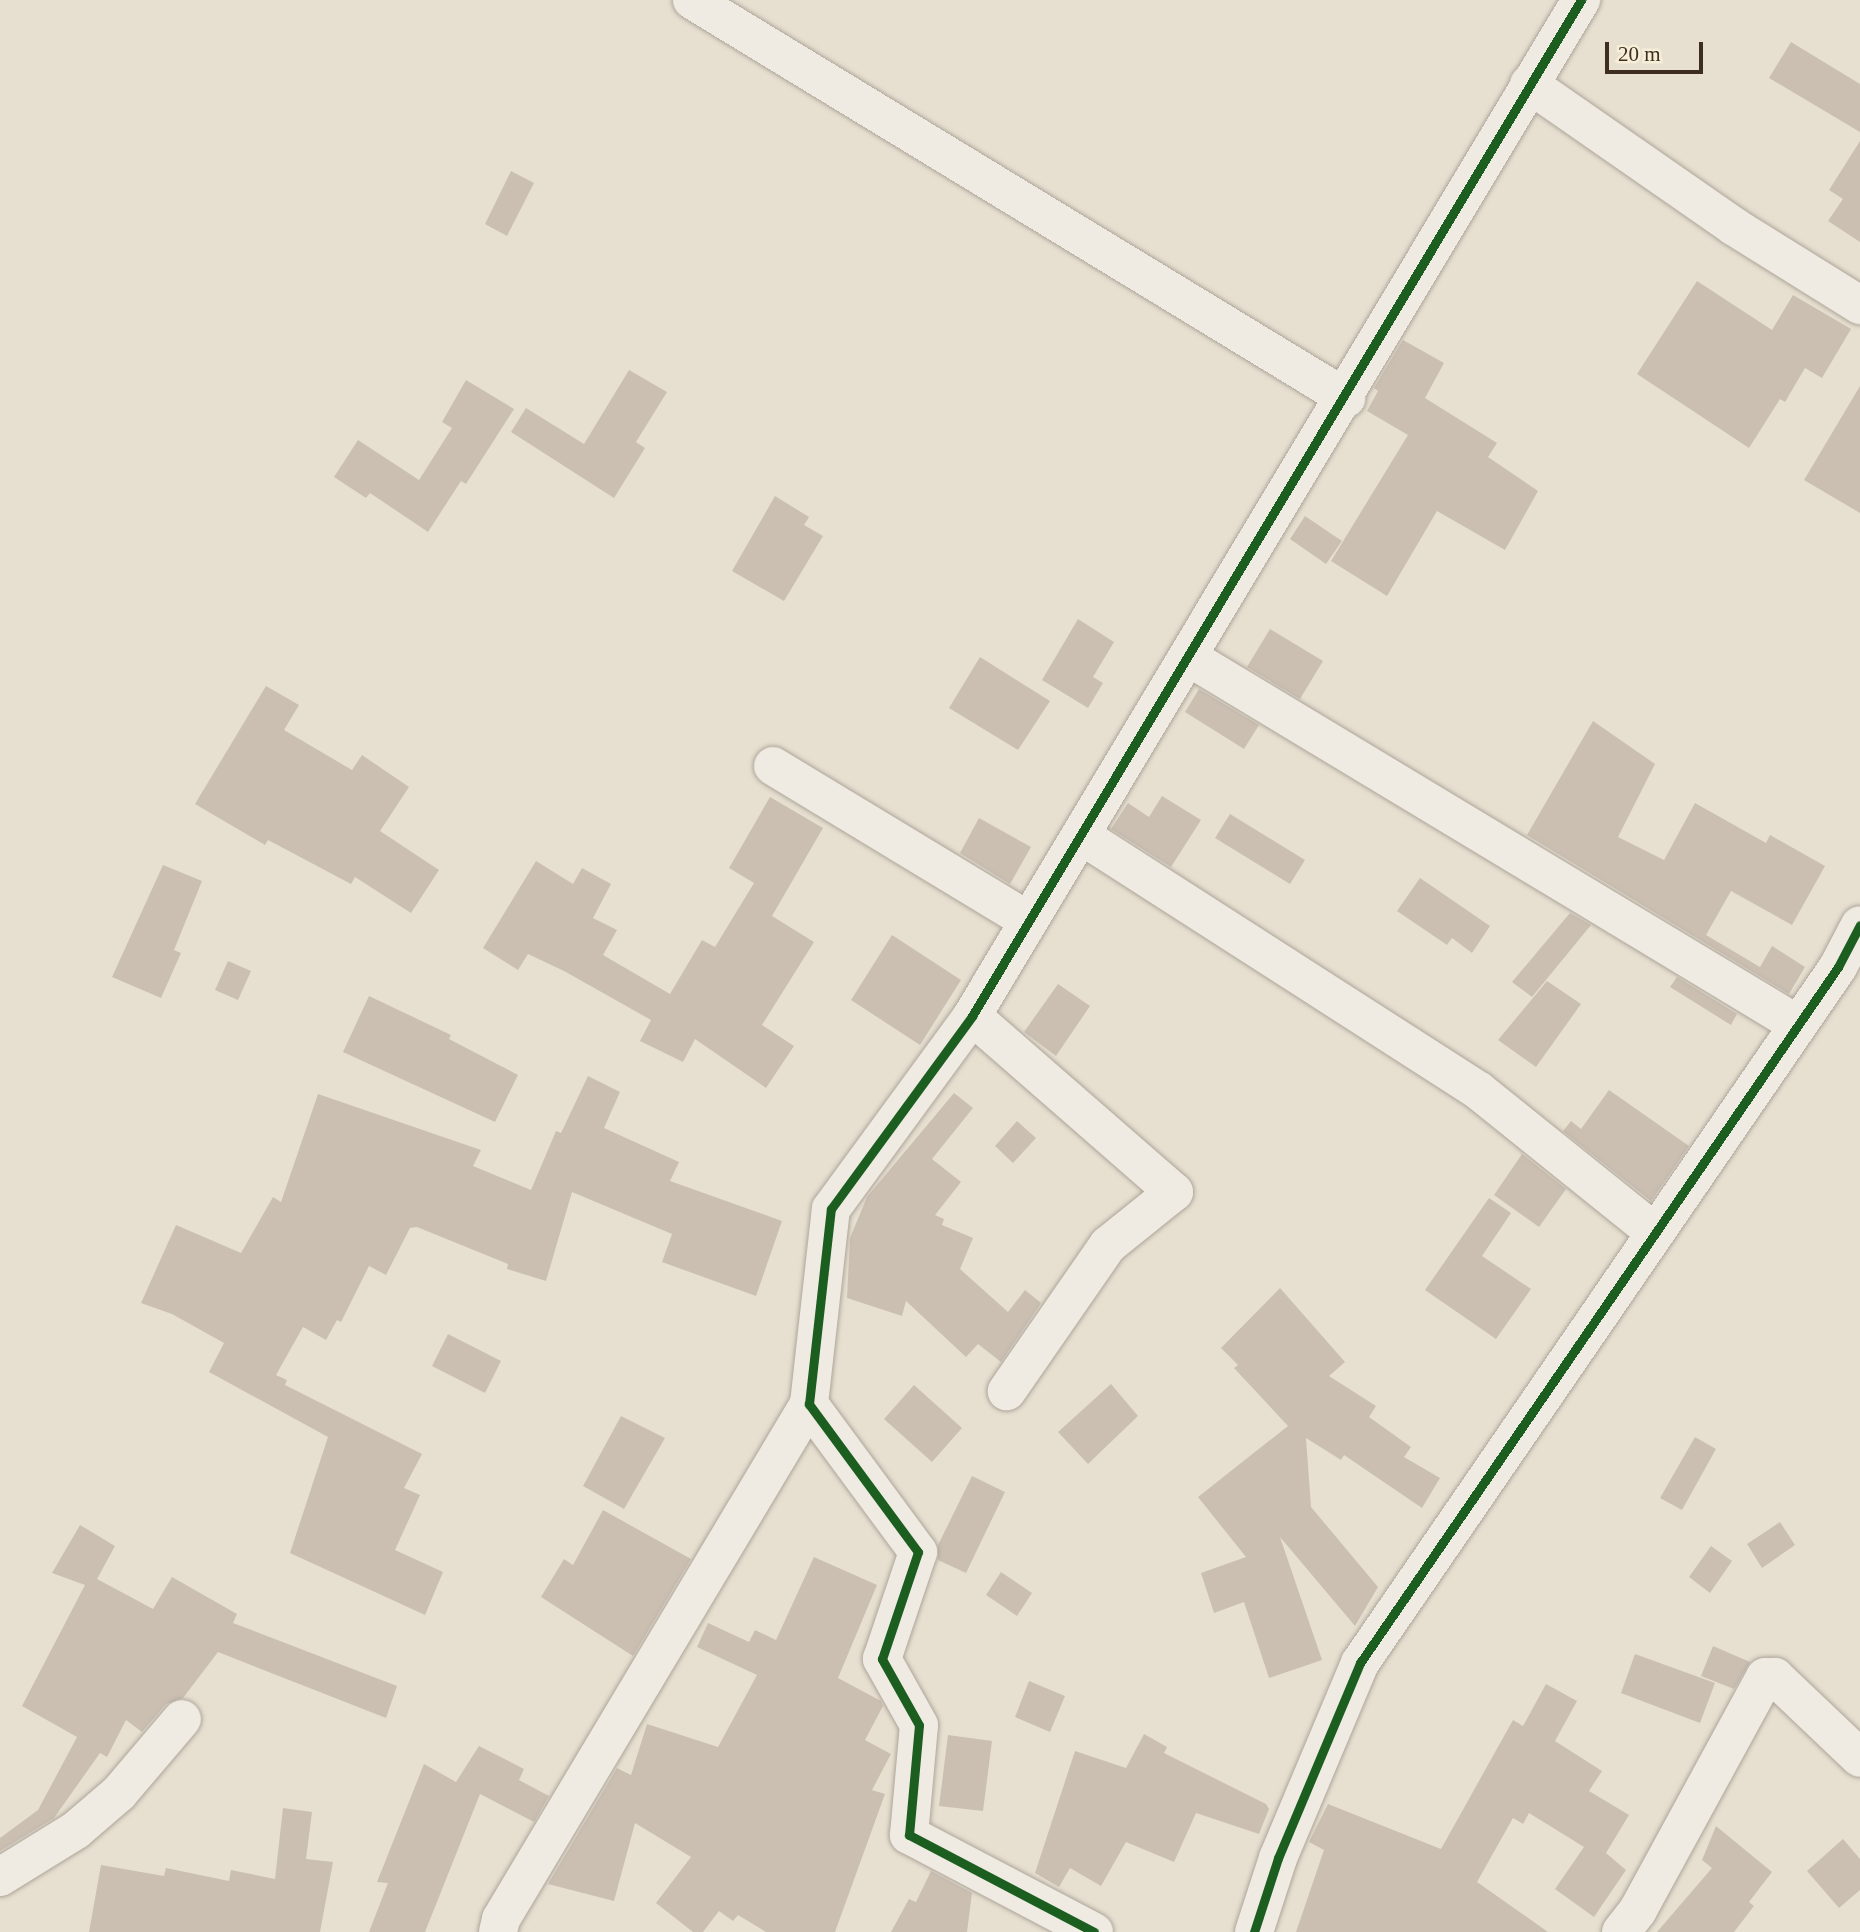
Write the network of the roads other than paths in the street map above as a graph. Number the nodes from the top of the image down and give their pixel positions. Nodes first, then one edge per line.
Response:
1 (692, 0) edge
2 (1581, 0) edge
3 (1529, 84) junction
4 (1860, 305) edge
5 (1346, 398) junction
6 (1189, 658) junction
7 (774, 766) dead end
8 (1082, 836) junction
9 (1029, 921) junction
10 (1860, 925) edge
11 (972, 1016) junction
12 (1797, 1024) junction
13 (1654, 1231) junction
14 (1007, 1391) dead end
15 (809, 1404) junction
16 (182, 1719) dead end
17 (1860, 1758) edge
18 (0, 1877) edge
19 (498, 1932) edge
20 (1094, 1932) edge
21 (1254, 1932) edge
22 (1620, 1932) edge

1 - 5 street
2 - 3 street
3 - 4 street
3 - 5 street
5 - 6 street
6 - 8 street
6 - 12 street
7 - 9 street
8 - 9 street
8 - 13 street
9 - 11 street
10 - 12 street
11 - 14 street
11 - 15 street
12 - 13 street
13 - 21 street
15 - 19 street
15 - 20 street
16 - 18 street
17 - 22 street

